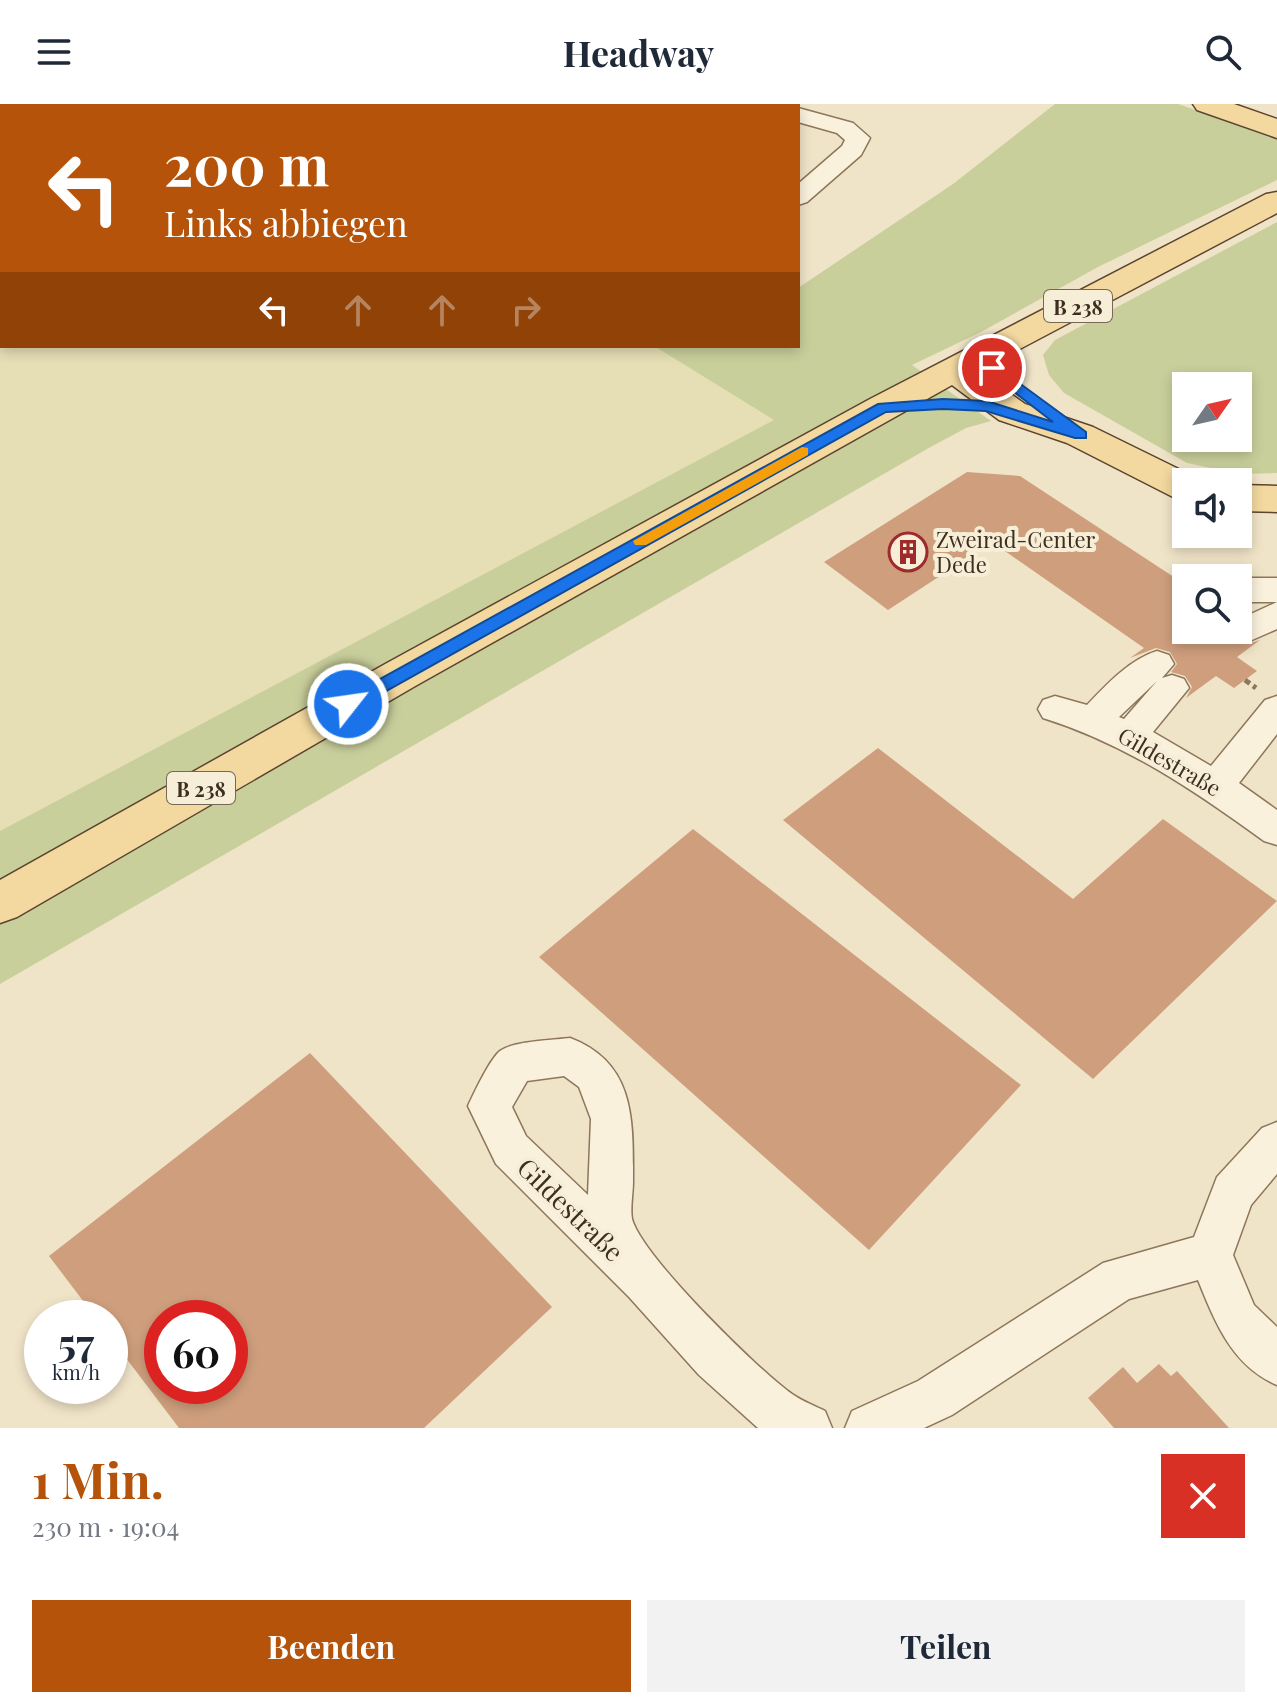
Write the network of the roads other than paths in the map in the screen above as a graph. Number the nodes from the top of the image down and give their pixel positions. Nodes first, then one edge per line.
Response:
1 (1207, 104) edge
2 (800, 116) edge
3 (1277, 129) edge
4 (800, 195) edge
5 (1277, 201) edge
6 (966, 364) junction
7 (883, 407) junction
8 (1012, 412) junction
9 (1080, 435) junction
10 (1172, 481) edge
11 (1252, 498) edge
12 (1277, 499) edge
13 (1252, 590) edge
14 (1277, 590) edge
15 (1055, 709) dead end
16 (1277, 709) edge
17 (1095, 719) junction
18 (1129, 736) junction
19 (1216, 786) junction
20 (1277, 830) edge
21 (0, 903) edge
22 (1277, 1142) edge
23 (1210, 1255) junction
24 (645, 1281) junction
25 (1277, 1361) edge
26 (808, 1428) edge
27 (869, 1428) edge

1 - 3 main road
2 - 4 street
5 - 6 main road, B 238
6 - 7 main road, B 238
6 - 8 main road
6 - 9 main road
7 - 8 main road
7 - 21 main road, B 238
8 - 9 main road
9 - 10 main road
11 - 12 main road
13 - 14 street
15 - 17 street, Gildestraße
16 - 19 street
17 - 18 street, Gildestraße
17 - 18 street
18 - 19 street, Gildestraße
19 - 20 street, Gildestraße
22 - 23 street
23 - 25 street
23 - 27 street
24 - 24 street, Gildestraße
24 - 26 street, Gildestraße

